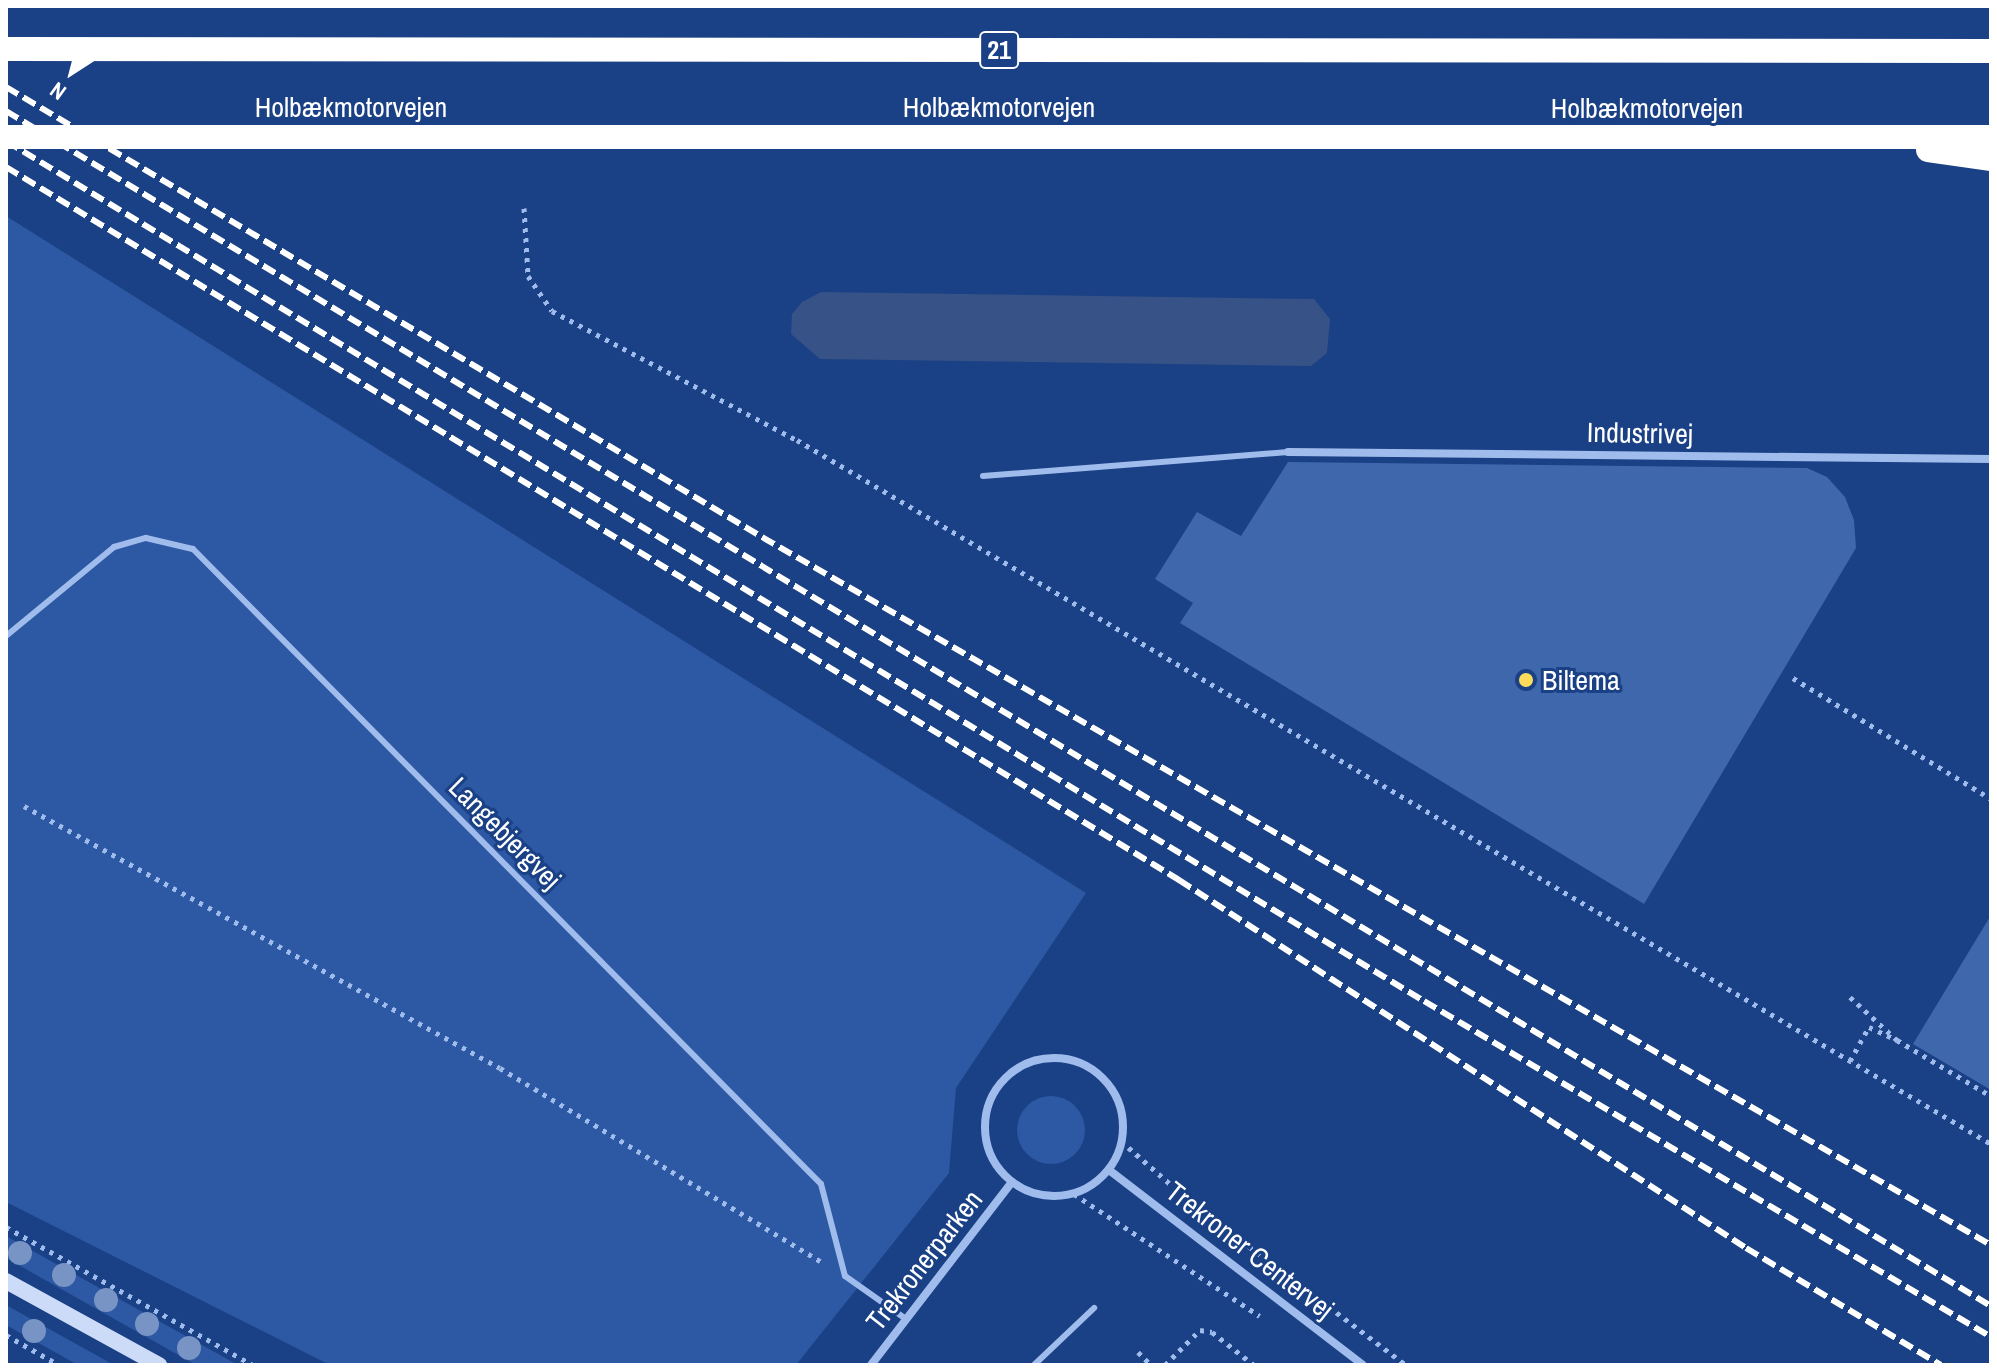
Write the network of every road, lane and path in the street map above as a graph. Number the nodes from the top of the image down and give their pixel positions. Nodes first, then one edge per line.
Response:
1 (1991, 42) edge
2 (6, 49) edge
3 (1914, 51) junction
4 (1991, 51) edge
5 (6, 137) edge
6 (1991, 137) edge
7 (1846, 138) junction
8 (1991, 159) edge
9 (524, 208) dead end
10 (1288, 452) joint
11 (1991, 459) edge
12 (983, 476) dead end
13 (6, 636) edge
14 (1793, 678) dead end
15 (1991, 799) edge
16 (24, 806) dead end
17 (1850, 997) dead end
18 (1897, 1040) junction
19 (1850, 1061) junction
20 (1991, 1096) edge
21 (1121, 1141) junction
22 (1991, 1144) edge
23 (1109, 1170) junction
24 (1012, 1182) junction
25 (1074, 1194) junction
26 (6, 1227) edge
27 (845, 1276) junction
28 (6, 1281) edge
29 (1094, 1308) dead end
30 (906, 1319) junction
31 (1269, 1322) dead end
32 (6, 1335) edge
33 (1138, 1352) dead end
34 (59, 1365) edge
35 (159, 1365) edge
36 (253, 1365) edge
37 (872, 1365) edge
38 (1034, 1365) edge
39 (1151, 1365) edge
40 (1165, 1365) edge
41 (1254, 1365) edge
42 (1363, 1365) edge
43 (1406, 1365) edge

1 - 3 highway
2 - 3 highway, Holbækmotorvejen / 21
3 - 4 highway, Holbækmotorvejen / 21
5 - 7 highway, Holbækmotorvejen
6 - 7 highway, Holbækmotorvejen
7 - 8 highway
9 - 19 path
10 - 11 street, Industrivej
10 - 12 lane
13 - 27 lane, Langebjergvej
14 - 15 path
16 - 27 path
17 - 18 path
18 - 19 path
18 - 20 path
19 - 22 path
21 - 23 street
21 - 24 street
21 - 43 path
23 - 25 street
23 - 42 street, Trekroner Centervej
24 - 25 street
24 - 30 street, Trekronerparken
25 - 31 path
26 - 36 path
27 - 30 lane
28 - 35 street
29 - 38 lane
30 - 37 street, Trekronerparken
32 - 34 path
33 - 39 path
40 - 41 path

